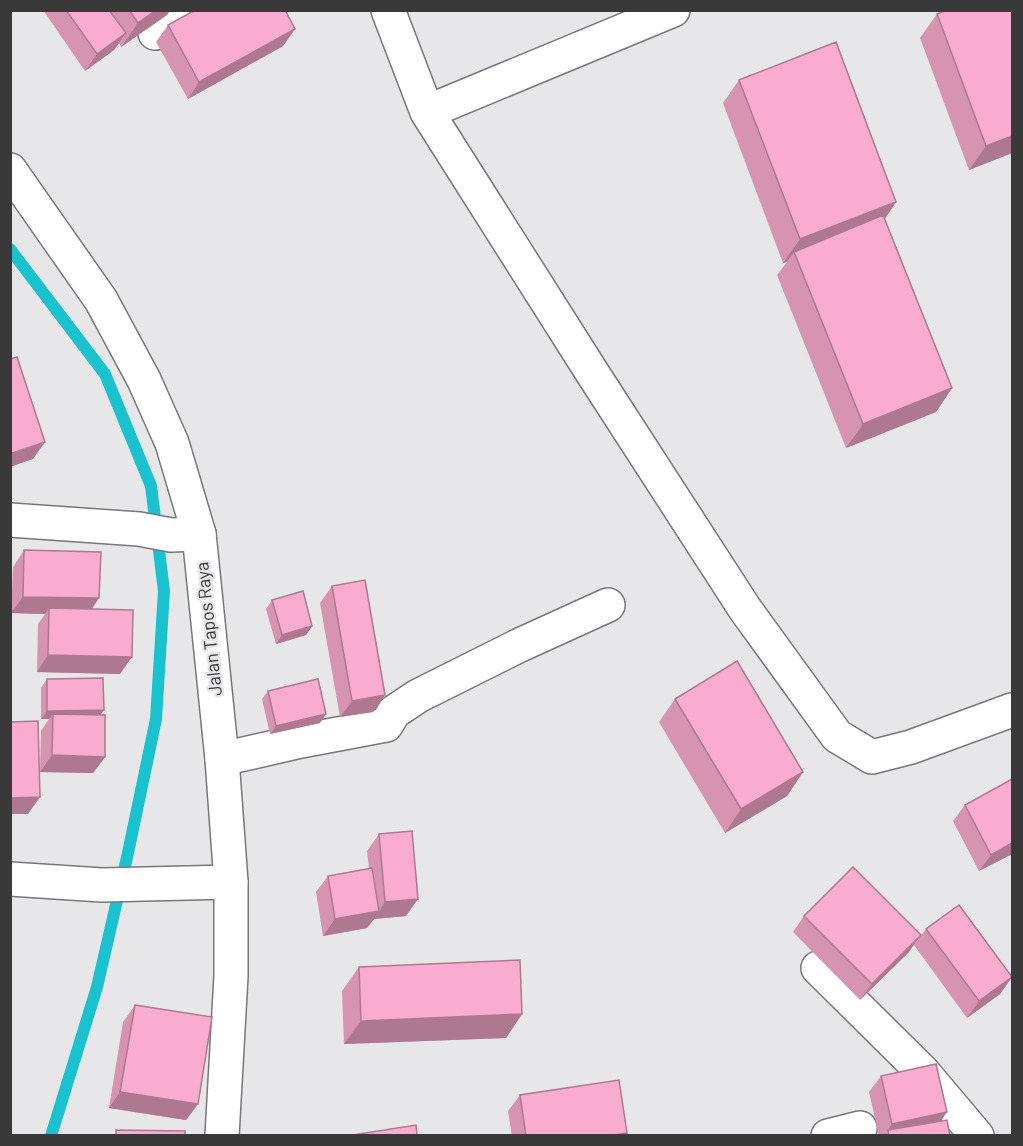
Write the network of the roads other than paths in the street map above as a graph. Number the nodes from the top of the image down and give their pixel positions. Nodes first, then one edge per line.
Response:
1 (388, 10) edge
2 (673, 10) edge
3 (427, 112) junction
4 (10, 170) edge
5 (10, 520) edge
6 (185, 535) junction
7 (608, 605) dead end
8 (1012, 710) edge
9 (222, 759) junction
10 (10, 879) edge
11 (231, 882) junction
12 (818, 968) dead end
13 (860, 1128) dead end
14 (222, 1136) edge
15 (828, 1136) edge
16 (977, 1136) edge

1 - 3 street
2 - 3 street
3 - 8 street
4 - 6 street, Jalan Tapos Raya
5 - 6 street
6 - 9 street, Jalan Tapos Raya
7 - 9 street
9 - 11 street, Jalan Tapos Raya
10 - 11 street
11 - 14 street, Jalan Tapos Raya
12 - 16 street
13 - 15 street

